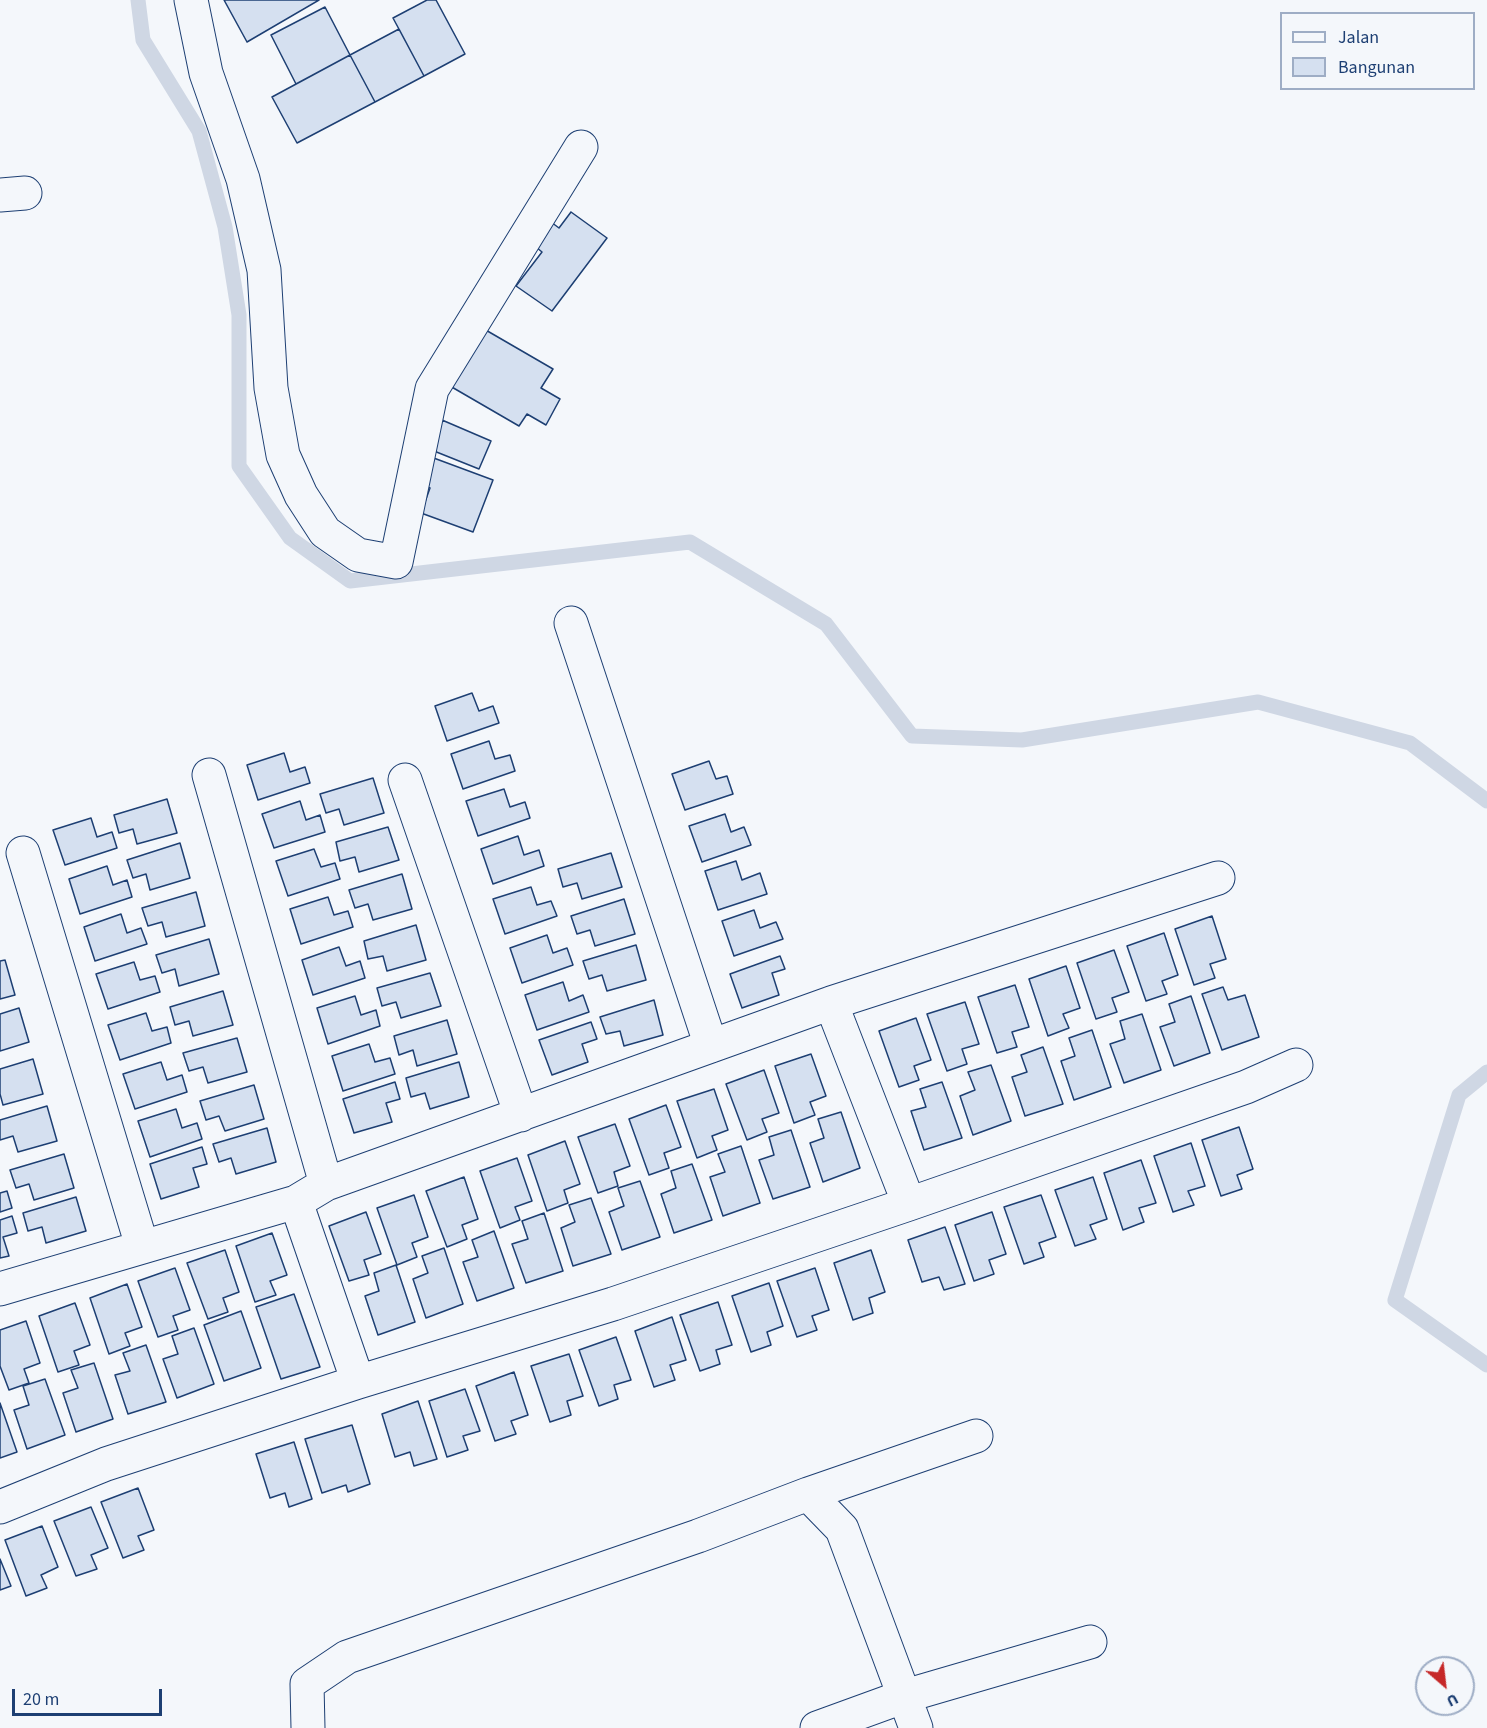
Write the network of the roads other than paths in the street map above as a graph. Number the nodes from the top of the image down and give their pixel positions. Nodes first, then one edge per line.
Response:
1 (191, 0) edge
2 (581, 147) dead end
3 (571, 623) dead end
4 (209, 775) dead end
5 (405, 780) dead end
6 (23, 853) dead end
7 (1218, 878) dead end
8 (831, 1003) junction
9 (711, 1046) junction
10 (1296, 1065) dead end
11 (521, 1115) junction
12 (326, 1184) junction
13 (296, 1202) junction
14 (909, 1204) junction
15 (141, 1246) junction
16 (0, 1289) edge
17 (358, 1382) junction
18 (976, 1436) dead end
19 (808, 1494) junction
20 (0, 1507) edge
21 (1090, 1642) dead end
22 (905, 1696) junction
23 (308, 1728) edge
24 (817, 1728) edge
25 (916, 1728) edge

1 - 2 street
3 - 9 street
4 - 12 street
5 - 11 street
6 - 15 street
7 - 8 street
8 - 9 street
8 - 14 street
9 - 11 street
10 - 14 street
11 - 12 street
12 - 13 street
13 - 15 street
13 - 17 street
14 - 17 street
15 - 16 street
17 - 20 street
18 - 19 street
19 - 22 street
19 - 23 street
21 - 22 street
22 - 24 street
22 - 25 street

